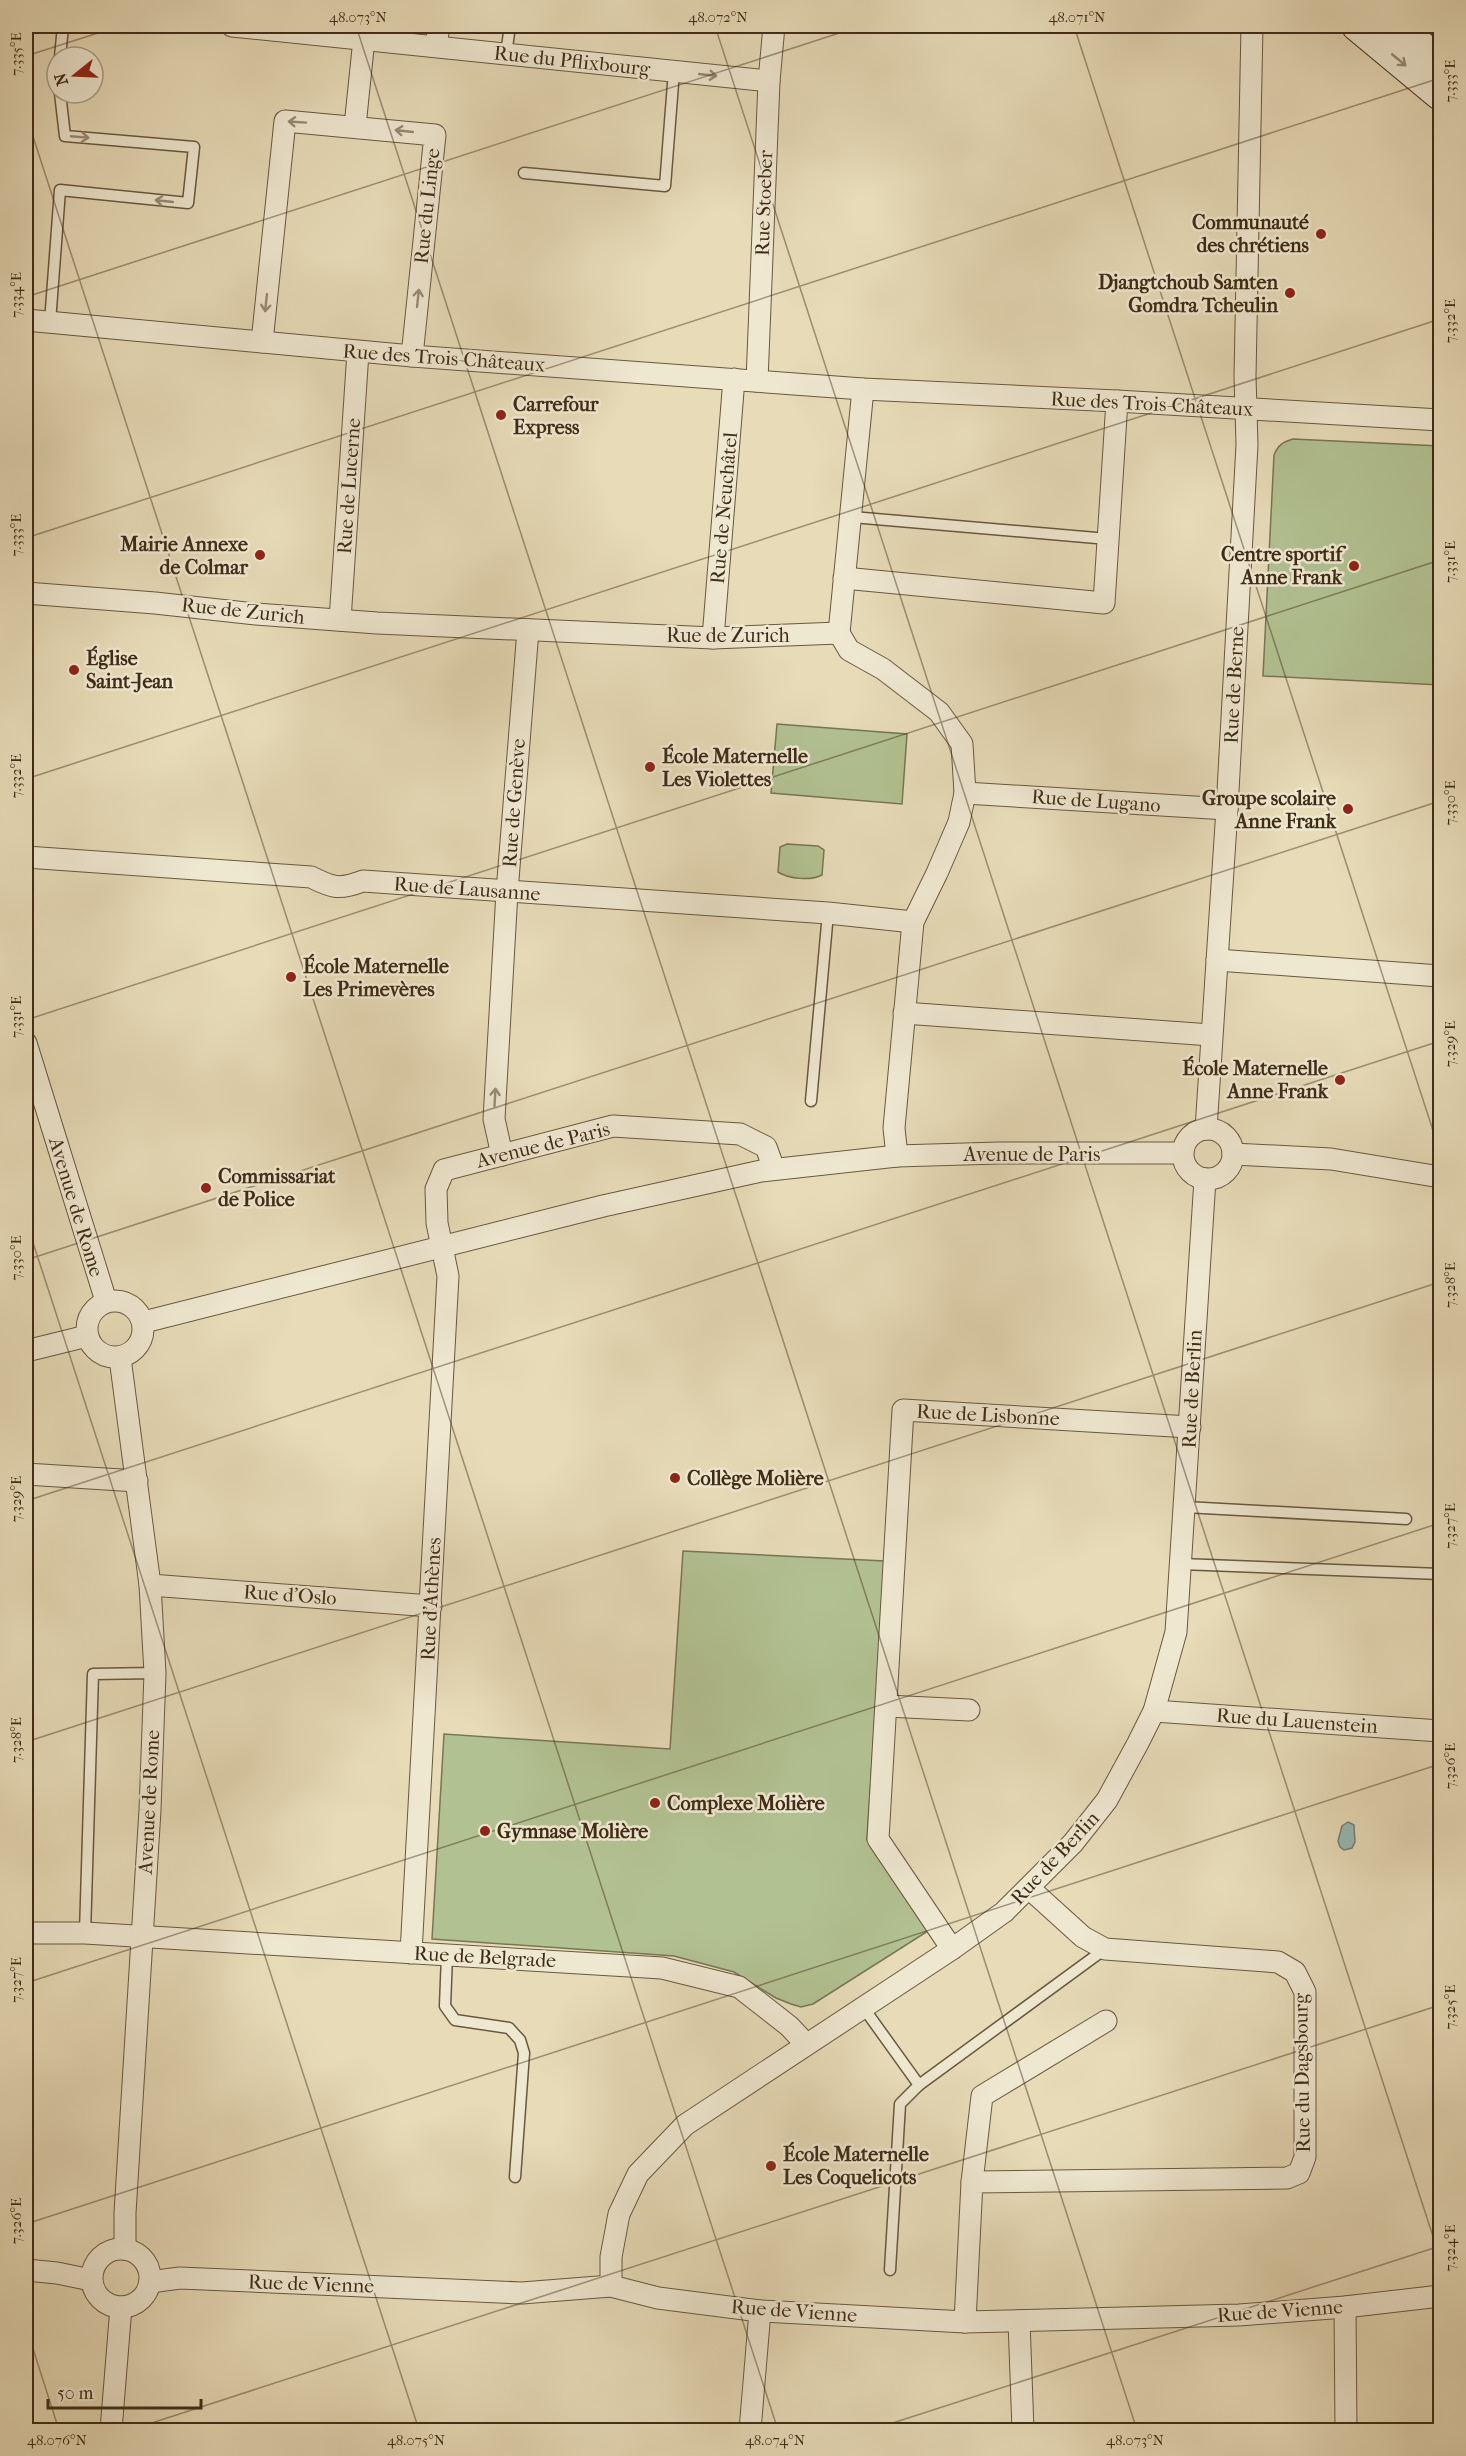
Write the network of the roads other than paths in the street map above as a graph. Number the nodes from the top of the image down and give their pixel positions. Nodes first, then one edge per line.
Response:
1 (63, 26) edge
2 (232, 26) edge
3 (510, 26) edge
4 (774, 26) edge
5 (1252, 26) edge
6 (1261, 26) edge
7 (1357, 26) edge
8 (1398, 26) edge
9 (301, 28) edge
10 (437, 36) edge
11 (364, 39) junction
12 (61, 45) edge
13 (506, 54) junction
14 (1440, 63) edge
15 (1252, 67) junction
16 (674, 71) junction
17 (769, 81) junction
18 (1440, 95) edge
19 (61, 105) edge
20 (356, 126) junction
21 (524, 173) dead end
22 (26, 320) edge
23 (50, 322) junction
24 (262, 342) junction
25 (358, 352) junction
26 (412, 356) junction
27 (734, 379) junction
28 (757, 381) junction
29 (863, 389) junction
30 (1117, 401) junction
31 (1247, 409) junction
32 (1440, 420) edge
33 (852, 517) junction
34 (1108, 539) junction
35 (844, 578) junction
36 (26, 593) edge
37 (340, 620) junction
38 (528, 630) junction
39 (839, 633) junction
40 (713, 638) junction
41 (965, 793) junction
42 (1227, 809) junction
43 (26, 857) edge
44 (507, 892) junction
45 (828, 913) junction
46 (912, 922) junction
47 (1218, 960) junction
48 (1440, 976) edge
49 (904, 1013) junction
50 (1211, 1035) junction
51 (26, 1043) edge
52 (811, 1101) dead end
53 (1206, 1129) junction
54 (1182, 1153) junction
55 (1233, 1154) junction
56 (502, 1155) junction
57 (897, 1156) junction
58 (774, 1169) junction
59 (1440, 1177) edge
60 (1205, 1179) junction
61 (442, 1246) junction
62 (106, 1301) junction
63 (144, 1322) junction
64 (87, 1336) junction
65 (26, 1352) edge
66 (120, 1358) junction
67 (1190, 1427) junction
68 (26, 1474) edge
69 (137, 1481) junction
70 (1185, 1507) junction
71 (1406, 1519) dead end
72 (1182, 1564) junction
73 (1440, 1574) edge
74 (150, 1585) junction
75 (430, 1606) junction
76 (155, 1673) junction
77 (886, 1706) junction
78 (969, 1710) dead end
79 (1154, 1711) junction
80 (1440, 1731) edge
81 (1030, 1889) junction
82 (26, 1933) edge
83 (85, 1933) junction
84 (142, 1937) junction
85 (952, 1949) junction
86 (1104, 1949) junction
87 (411, 1953) junction
88 (447, 1955) junction
89 (863, 2007) junction
90 (1106, 2021) dead end
91 (806, 2044) junction
92 (919, 2085) junction
93 (515, 2177) dead end
94 (972, 2182) junction
95 (125, 2249) junction
96 (26, 2270) edge
97 (890, 2270) dead end
98 (92, 2280) junction
99 (150, 2282) junction
100 (611, 2286) junction
101 (1440, 2296) edge
102 (121, 2307) junction
103 (1345, 2307) junction
104 (760, 2311) junction
105 (1020, 2321) junction
106 (965, 2322) junction
107 (111, 2430) edge
108 (750, 2430) edge
109 (1023, 2430) edge
110 (1346, 2430) edge

1 - 12 lane
2 - 9 street, Rue du Pflixbourg
3 - 13 lane
4 - 17 street, Rue Stoeber
5 - 15 street
6 - 15 street
7 -> 18 main road
8 - 14 main road
9 - 11 street, Rue du Pflixbourg
10 - 11 street, Rue du Pflixbourg
10 - 13 street, Rue du Pflixbourg
11 - 20 street
13 - 16 street, Rue du Pflixbourg
15 - 31 street, Rue de Berne
16 -> 17 street, Rue du Pflixbourg
16 - 21 lane
17 - 28 street, Rue Stoeber
19 -> 23 lane
20 -> 24 street, Rue du Linge
26 -> 20 street, Rue du Linge
22 - 23 street, Rue des Trois-Châteaux
23 - 24 street, Rue des Trois-Châteaux
24 - 25 street, Rue des Trois-Châteaux
25 - 26 street, Rue des Trois-Châteaux
25 - 37 street, Rue de Lucerne
26 - 27 street, Rue des Trois-Châteaux
27 - 28 street, Rue des Trois-Châteaux
27 - 40 street, Rue de Neuchâtel
28 - 29 street, Rue des Trois-Châteaux
29 - 30 street, Rue des Trois-Châteaux
29 - 33 street
30 - 31 street, Rue des Trois-Châteaux
30 - 34 street
31 - 32 street, Rue des Trois-Châteaux
31 - 42 street, Rue de Berne
33 - 34 lane
33 - 35 street
34 - 35 street
35 - 39 street
36 - 37 street, Rue de Zurich
37 - 38 street, Rue de Zurich
38 - 40 street, Rue de Zurich
38 - 44 street, Rue de Genève
39 - 40 street, Rue de Zurich
39 - 41 street
41 - 42 street, Rue de Lugano
41 - 46 street
42 - 47 street, Rue de Berne
43 - 44 street, Rue de Lausanne
44 - 45 street, Rue de Lausanne
56 -> 44 street, Rue de Genève
45 - 46 street, Rue de Lausanne
45 - 52 lane
46 - 49 street
47 - 48 street
47 - 50 street, Rue de Berne
49 - 50 street
49 - 57 street
50 - 53 street, Rue de Berne
51 - 62 street, Avenue de Rome
53 - 54 street
53 - 55 street
54 - 57 street, Avenue de Paris
54 - 60 street
55 - 59 street
55 - 60 street
56 - 58 street, Avenue de Paris
56 - 61 street, Avenue de Paris
57 - 58 street, Avenue de Paris
58 - 61 street, Avenue de Paris
60 - 67 street, Rue de Berlin
61 - 63 street, Avenue de Paris
61 - 75 street, Rue d'Athènes
62 - 63 street
62 - 64 street
63 - 66 street
64 - 65 street
64 - 66 street
66 - 69 street, Avenue de Rome
67 - 70 street, Rue de Berlin
67 - 77 street, Rue de Lisbonne
68 - 69 street
69 - 74 street, Avenue de Rome
70 - 71 lane
70 - 72 street, Rue de Berlin
72 - 73 lane
72 - 79 street, Rue de Berlin
74 - 75 street, Rue d'Oslo
74 - 76 street, Avenue de Rome
75 - 87 street, Rue d'Athènes
76 - 83 lane
76 - 84 street, Avenue de Rome
77 - 78 street
77 - 85 street, Rue de Lisbonne
79 - 80 street, Rue du Lauenstein
79 - 81 street, Rue de Berlin
81 - 85 street, Rue de Berlin
81 - 86 street, Rue du Dagsbourg
82 - 83 street, Rue de Belgrade
83 - 84 street, Rue de Belgrade
84 - 87 street, Rue de Belgrade
84 - 95 street, Avenue de Rome
85 - 89 street, Rue de Berlin
86 - 92 lane
86 - 94 street, Rue du Dagsbourg
87 - 88 street, Rue de Belgrade
88 - 91 street, Rue de Belgrade
88 - 93 lane
89 - 91 street, Rue de Berlin
89 - 92 lane
90 - 94 street
91 - 100 street, Rue de Berlin
92 - 97 lane
94 - 106 street
95 - 98 street
95 - 99 street
96 - 98 street
98 - 102 street
99 - 100 street, Rue de Vienne
99 - 102 street
100 - 104 street, Rue de Vienne
101 - 103 street, Rue de Vienne
102 - 107 street
103 - 105 street, Rue de Vienne
103 - 110 street
104 - 106 street, Rue de Vienne
104 - 108 street
105 - 106 street, Rue de Vienne
105 - 109 street

